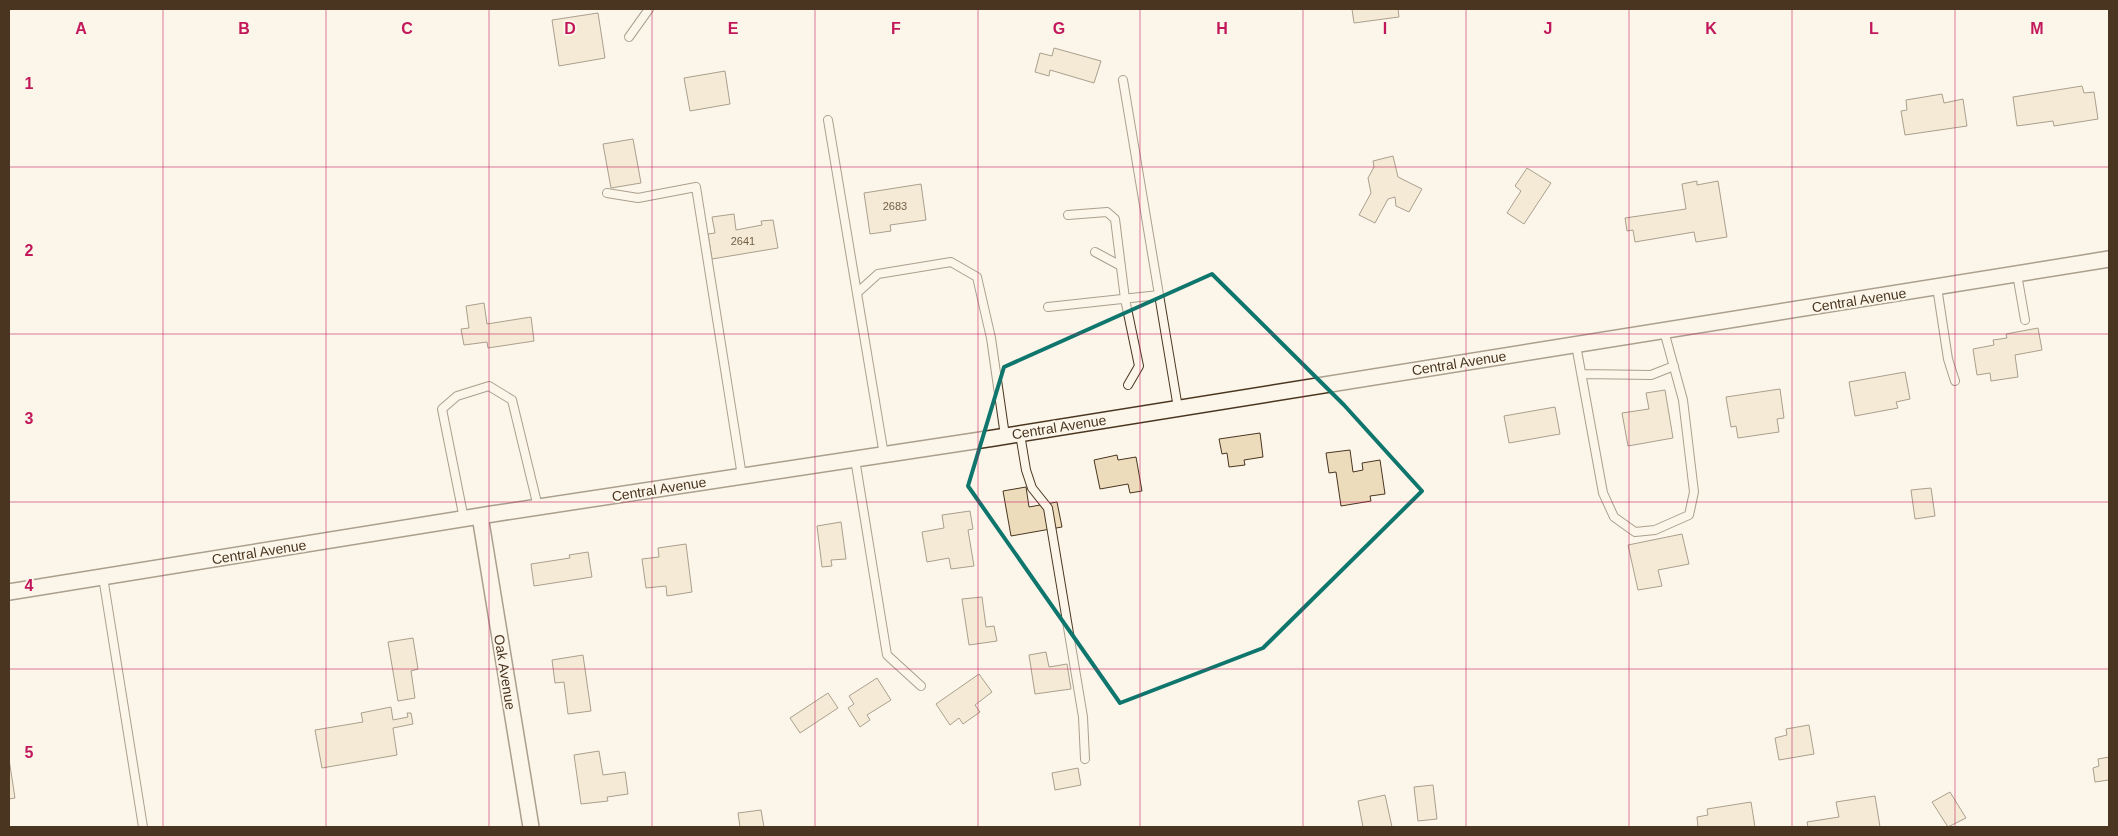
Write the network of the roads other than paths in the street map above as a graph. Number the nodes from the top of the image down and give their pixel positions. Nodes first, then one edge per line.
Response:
1 (649, 9) edge
2 (629, 37) dead end
3 (1123, 80) dead end
4 (828, 120) dead end
5 (607, 194) dead end
6 (1068, 216) dead end
7 (1095, 252) dead end
8 (2109, 260) edge
9 (1121, 266) junction
10 (2017, 274) junction
11 (1938, 287) junction
12 (857, 293) junction
13 (1159, 296) junction
14 (1125, 299) junction
15 (1048, 307) dead end
16 (2025, 320) dead end
17 (1664, 331) junction
18 (1576, 345) junction
19 (1674, 366) junction
20 (1582, 374) junction
21 (1955, 381) dead end
22 (1128, 386) dead end
23 (1178, 408) junction
24 (1012, 435) junction
25 (884, 455) junction
26 (855, 459) junction
27 (742, 476) junction
28 (538, 507) junction
29 (480, 516) junction
30 (464, 519) junction
31 (103, 577) junction
32 (9, 592) edge
33 (921, 686) dead end
34 (1085, 758) dead end
35 (143, 827) edge
36 (531, 827) edge

1 - 2 lane
3 - 13 lane
4 - 12 lane
5 - 27 lane
6 - 9 lane
7 - 9 lane
8 - 10 street, Central Avenue
9 - 14 lane
10 - 11 street, Central Avenue
10 - 16 lane
11 - 17 street, Central Avenue
11 - 21 lane
12 - 24 lane
12 - 25 lane
13 - 14 lane
13 - 23 lane
14 - 15 lane
14 - 22 lane
17 - 18 street, Central Avenue
17 - 19 lane
18 - 20 lane
18 - 23 street, Central Avenue
19 - 20 lane
19 - 20 lane
23 - 24 street, Central Avenue
24 - 25 street, Central Avenue
24 - 34 lane
25 - 26 street, Central Avenue
26 - 27 street, Central Avenue
26 - 33 lane
27 - 28 street, Central Avenue
28 - 29 street, Central Avenue
28 - 30 lane
29 - 30 street, Central Avenue
29 - 36 street, Oak Avenue
30 - 31 street, Central Avenue
31 - 32 street, Central Avenue
31 - 35 lane

